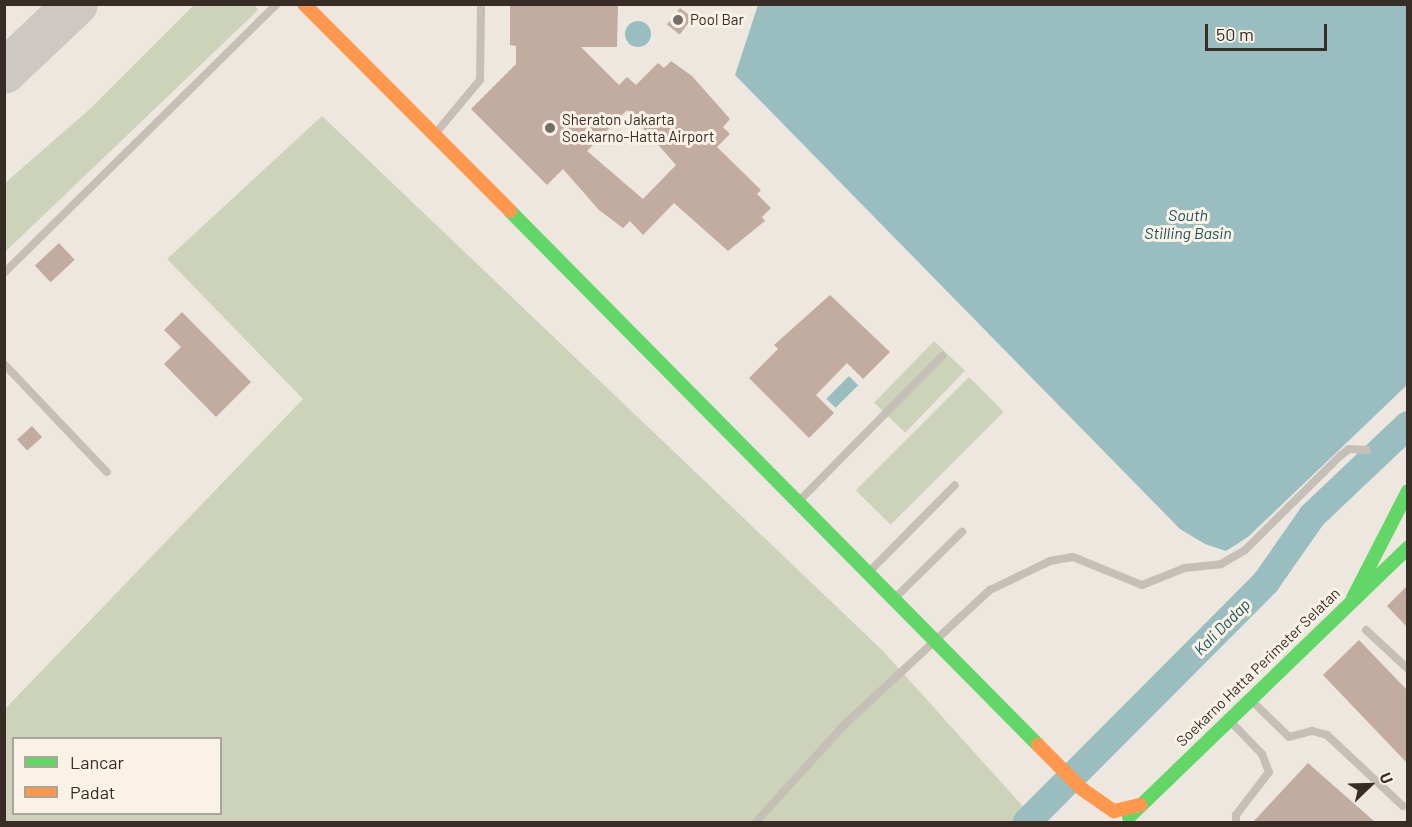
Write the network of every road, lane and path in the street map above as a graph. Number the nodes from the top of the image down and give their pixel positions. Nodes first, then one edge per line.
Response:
1 (277, 4) edge
2 (304, 4) edge
3 (481, 4) edge
4 (432, 137) junction
5 (4, 273) edge
6 (942, 356) dead end
7 (4, 364) edge
8 (1367, 450) dead end
9 (107, 472) dead end
10 (955, 485) dead end
11 (1407, 491) edge
12 (797, 503) junction
13 (963, 532) dead end
14 (1405, 548) edge
15 (866, 574) junction
16 (1353, 598) junction
17 (894, 599) junction
18 (1365, 630) dead end
19 (934, 641) junction
20 (1407, 669) edge
21 (1251, 699) junction
22 (1227, 719) junction
23 (1140, 805) junction
24 (1403, 806) dead end
25 (756, 822) edge
26 (1124, 822) edge
27 (1236, 822) edge

1 - 5 lane
2 - 4 street
3 - 4 lane
4 - 12 street
6 - 12 lane
7 - 9 lane
8 - 19 lane
10 - 15 lane
11 - 16 street
12 - 15 street
13 - 17 lane
14 - 16 street, Soekarno Hatta Perimeter Selatan
15 - 17 street
16 - 21 street, Soekarno Hatta Perimeter Selatan
17 - 19 street
18 - 20 lane
19 - 23 street
19 - 25 lane
21 - 22 street, Soekarno Hatta Perimeter Selatan
21 - 24 lane
22 - 23 street, Soekarno Hatta Perimeter Selatan
22 - 27 lane
23 - 26 street, Soekarno Hatta Perimeter Selatan

